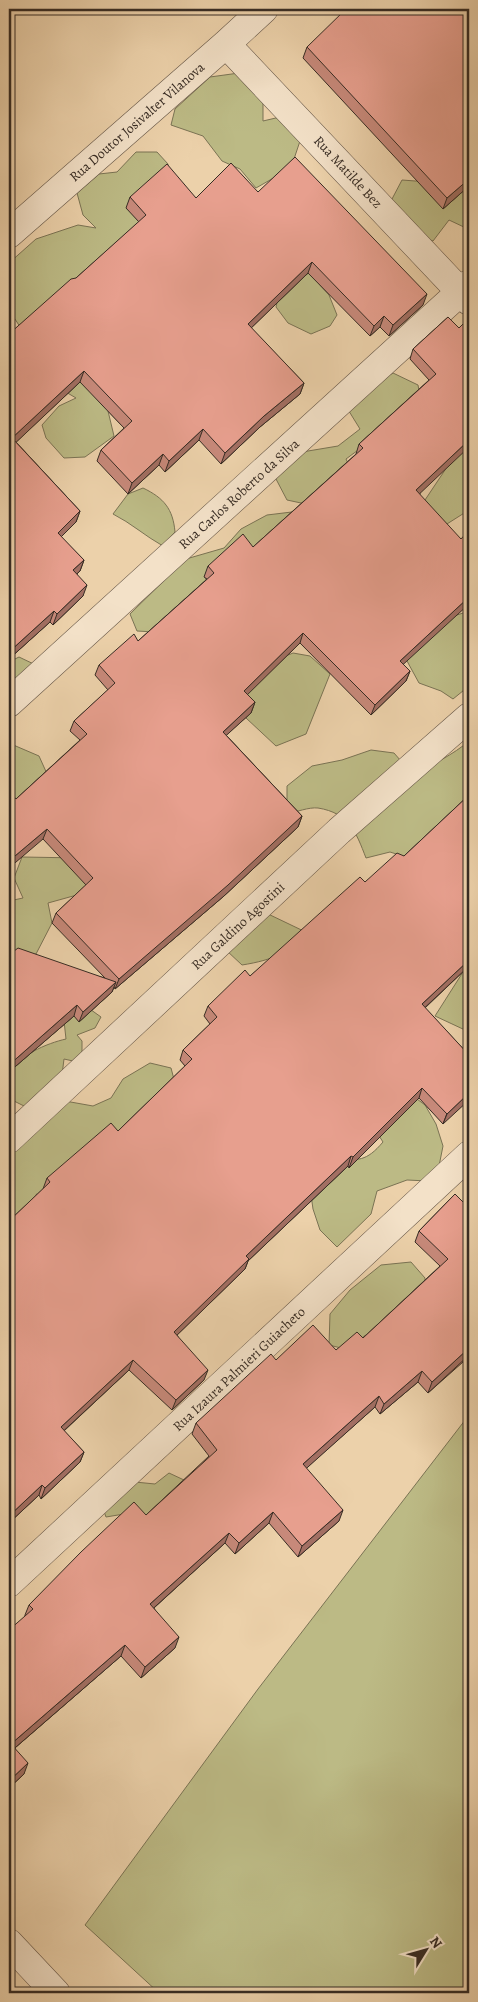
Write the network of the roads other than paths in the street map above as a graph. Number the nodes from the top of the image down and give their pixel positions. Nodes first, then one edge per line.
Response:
1 (264, 9) edge
2 (226, 44) junction
3 (9, 234) edge
4 (466, 292) edge
5 (9, 703) edge
6 (469, 716) edge
7 (9, 1139) edge
8 (469, 1155) edge
9 (9, 1583) edge
10 (9, 1943) edge
11 (56, 1993) edge

1 - 2 street, Rua Doutor Josivalter Vilanova
2 - 3 street, Rua Doutor Josivalter Vilanova
2 - 4 street, Rua Matilde Bez
4 - 5 street, Rua Carlos Roberto da Silva
6 - 7 street, Rua Galdino Agostini
8 - 9 street, Rua Izaura Palmieri Guiacheto
10 - 11 street

